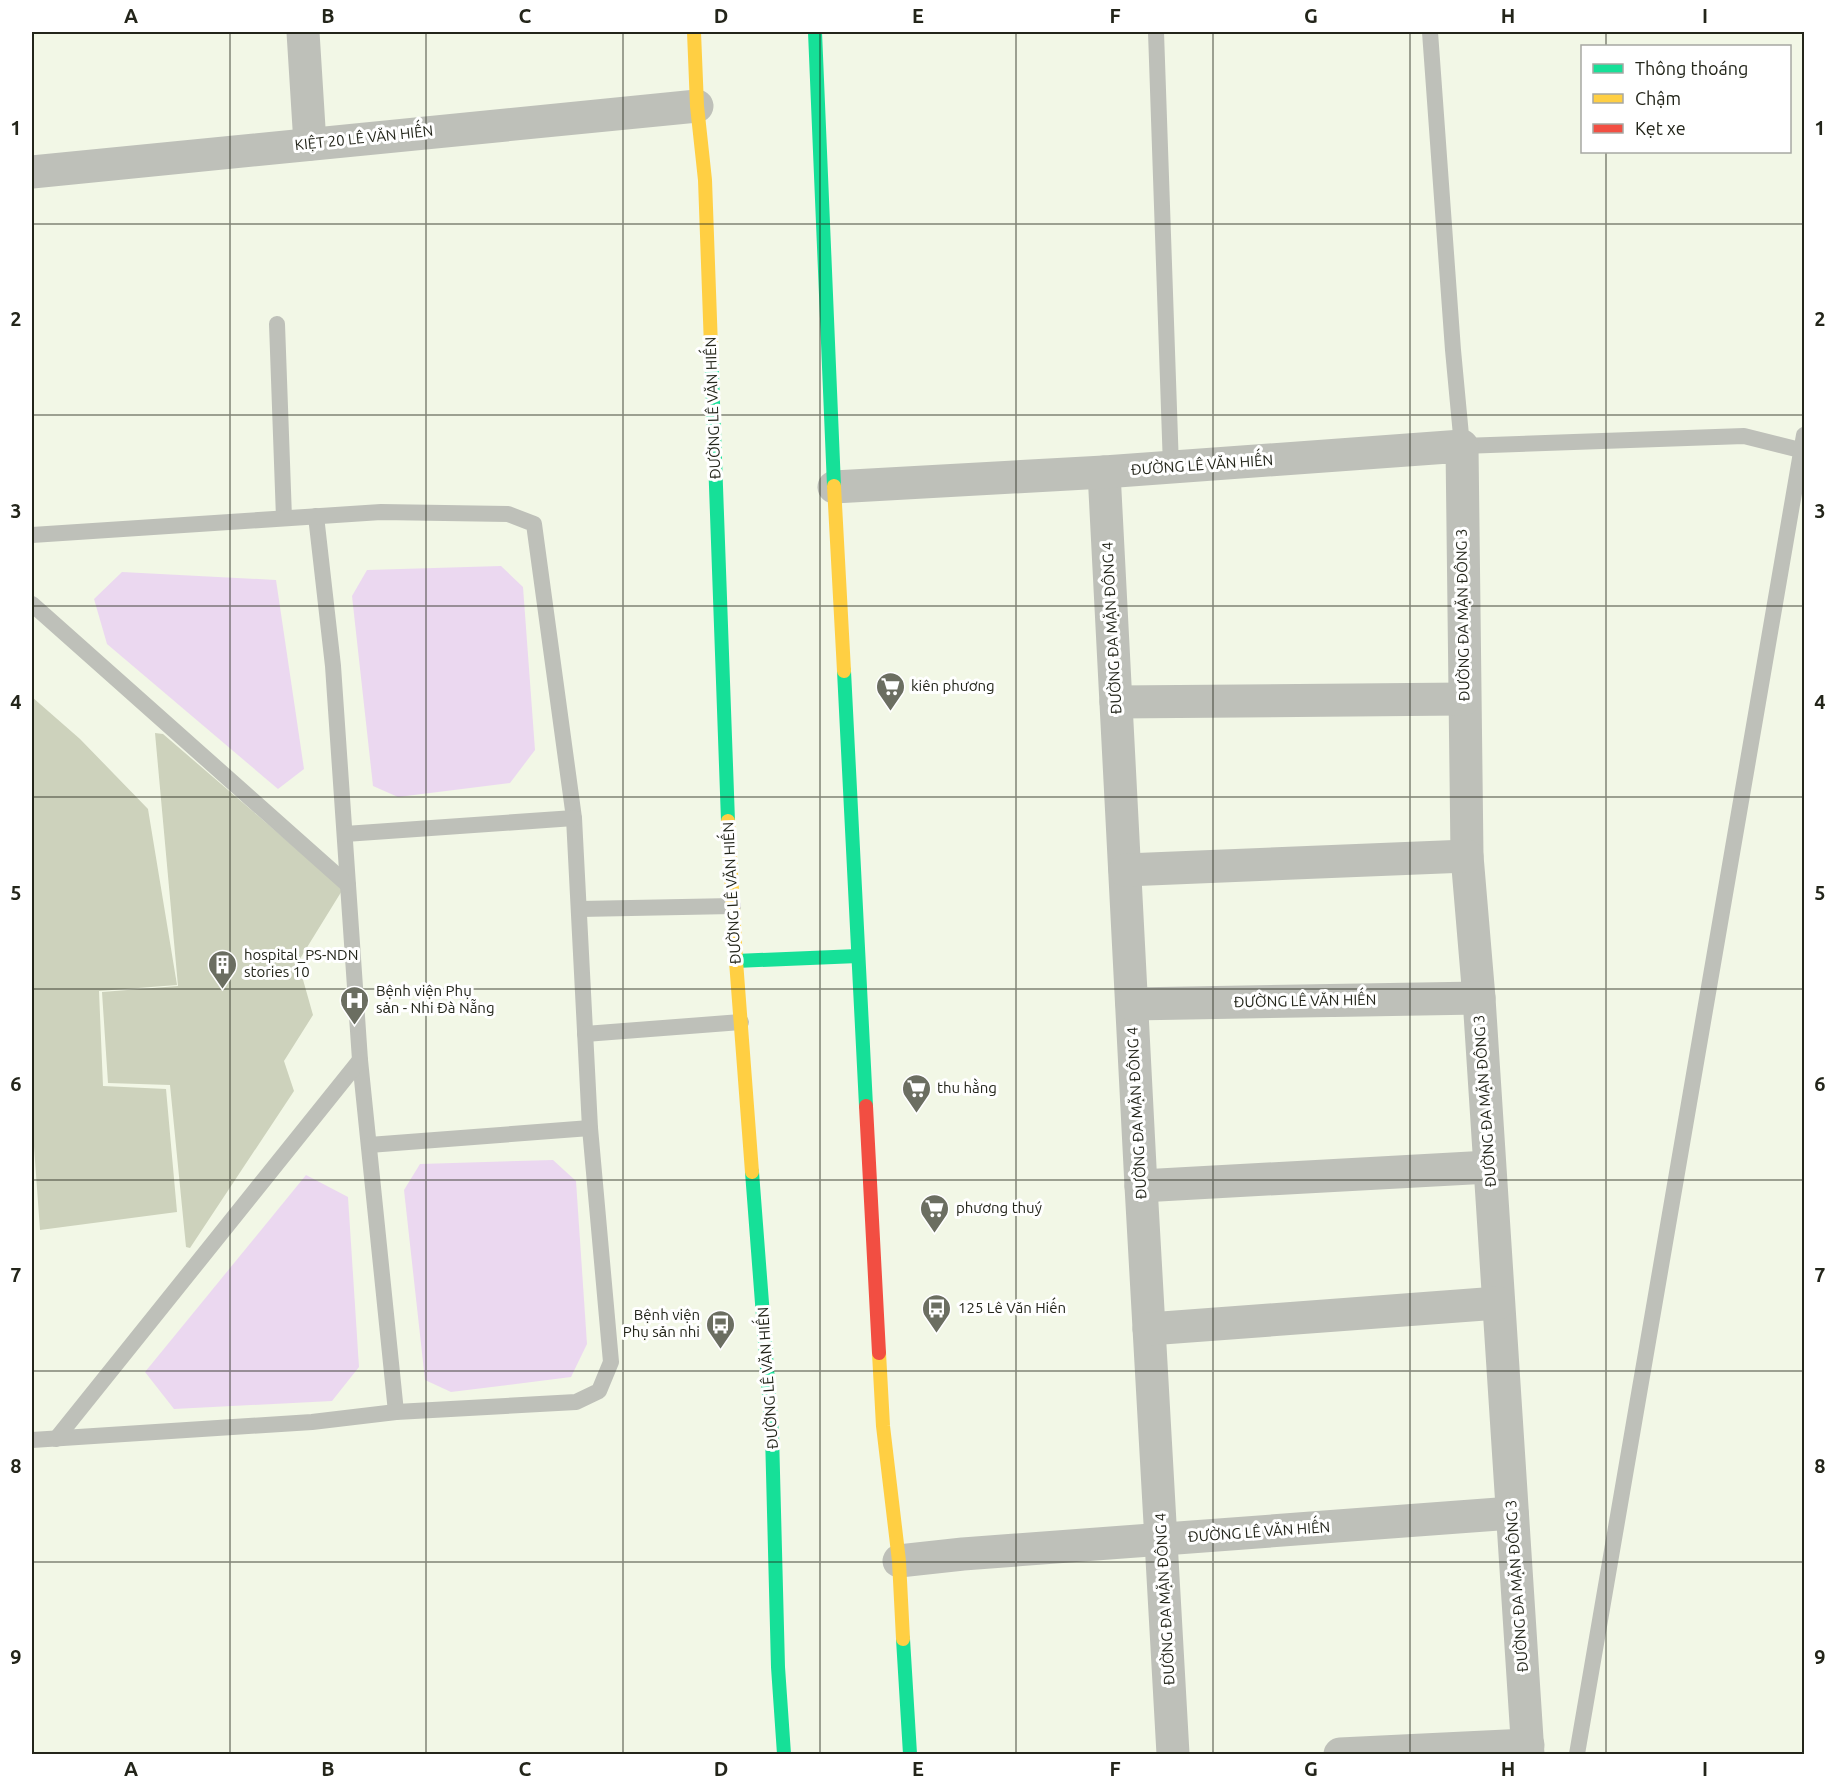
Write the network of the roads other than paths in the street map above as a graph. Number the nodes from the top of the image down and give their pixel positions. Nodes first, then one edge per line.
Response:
1 (303, 32) edge
2 (694, 32) edge
3 (814, 32) edge
4 (1156, 32) edge
5 (1430, 32) edge
6 (697, 106) junction
7 (310, 144) junction
8 (32, 172) edge
9 (277, 324) dead end
10 (1804, 445) edge
11 (1462, 446) junction
12 (1171, 467) junction
13 (1104, 472) junction
14 (834, 487) junction
15 (316, 516) junction
16 (284, 518) junction
17 (32, 535) edge
18 (32, 604) edge
19 (1464, 699) junction
20 (1116, 702) junction
21 (574, 818) junction
22 (345, 834) junction
23 (1467, 856) junction
24 (1125, 870) junction
25 (348, 885) junction
26 (733, 906) junction
27 (580, 909) junction
28 (858, 956) junction
29 (736, 961) junction
30 (1479, 998) junction
31 (1132, 1004) junction
32 (741, 1022) junction
33 (585, 1035) junction
34 (360, 1060) junction
35 (590, 1128) junction
36 (369, 1145) junction
37 (1489, 1167) junction
38 (1141, 1186) junction
39 (1498, 1303) junction
40 (1149, 1329) junction
41 (396, 1412) junction
42 (56, 1439) junction
43 (32, 1440) edge
44 (1512, 1513) junction
45 (1162, 1539) junction
46 (899, 1561) junction
47 (1528, 1750) edge
48 (784, 1755) edge
49 (910, 1755) edge
50 (1173, 1755) edge
51 (1340, 1755) edge
52 (1577, 1755) edge

1 - 7 street
2 - 6 main road, ĐƯỜNG LÊ VĂN HIẾN
3 - 14 main road
4 - 12 lane
5 - 11 lane
6 - 7 street, KIỆT 20 LÊ VĂN HIẾN
6 - 26 main road, ĐƯỜNG LÊ VĂN HIẾN
7 - 8 street, KIỆT 20 LÊ VĂN HIẾN
9 - 16 lane
10 - 11 lane
10 - 52 lane
11 - 12 street, ĐƯỜNG LÊ VĂN HIẾN
11 - 19 street, ĐƯỜNG ĐA MẶN ĐÔNG 3
12 - 13 street, ĐƯỜNG LÊ VĂN HIẾN
13 - 14 street, ĐƯỜNG LÊ VĂN HIẾN
13 - 20 street, ĐƯỜNG ĐA MẶN ĐÔNG 4
14 - 28 main road
15 - 16 lane
15 - 21 lane
15 - 22 lane
16 - 17 lane
18 - 25 lane
19 - 20 street
19 - 23 street, ĐƯỜNG ĐA MẶN ĐÔNG 3
20 - 24 street, ĐƯỜNG ĐA MẶN ĐÔNG 4
21 - 22 lane
21 - 27 lane
22 - 25 lane
23 - 24 street
23 - 30 street, ĐƯỜNG ĐA MẶN ĐÔNG 3
24 - 31 street, ĐƯỜNG ĐA MẶN ĐÔNG 4
25 - 34 lane
26 - 27 lane
26 - 29 main road, ĐƯỜNG LÊ VĂN HIẾN
27 - 33 lane
28 - 29 main road
28 - 46 main road
29 - 32 main road, ĐƯỜNG LÊ VĂN HIẾN
30 - 31 street, ĐƯỜNG LÊ VĂN HIẾN
30 - 37 street, ĐƯỜNG ĐA MẶN ĐÔNG 3
31 - 38 street, ĐƯỜNG ĐA MẶN ĐÔNG 4
32 - 33 lane
32 - 48 main road, ĐƯỜNG LÊ VĂN HIẾN
33 - 35 lane
34 - 36 lane
34 - 42 lane
35 - 36 lane
35 - 41 lane
36 - 41 lane
37 - 38 street
37 - 39 street, ĐƯỜNG ĐA MẶN ĐÔNG 3
38 - 40 street, ĐƯỜNG ĐA MẶN ĐÔNG 4
39 - 40 street
39 - 44 street, ĐƯỜNG ĐA MẶN ĐÔNG 3
40 - 45 street, ĐƯỜNG ĐA MẶN ĐÔNG 4
41 - 42 lane
42 - 43 lane
44 - 45 street, ĐƯỜNG LÊ VĂN HIẾN
44 - 47 street, ĐƯỜNG ĐA MẶN ĐÔNG 3
45 - 46 street, ĐƯỜNG LÊ VĂN HIẾN
45 - 50 street, ĐƯỜNG ĐA MẶN ĐÔNG 4
46 - 49 main road
47 - 51 street

